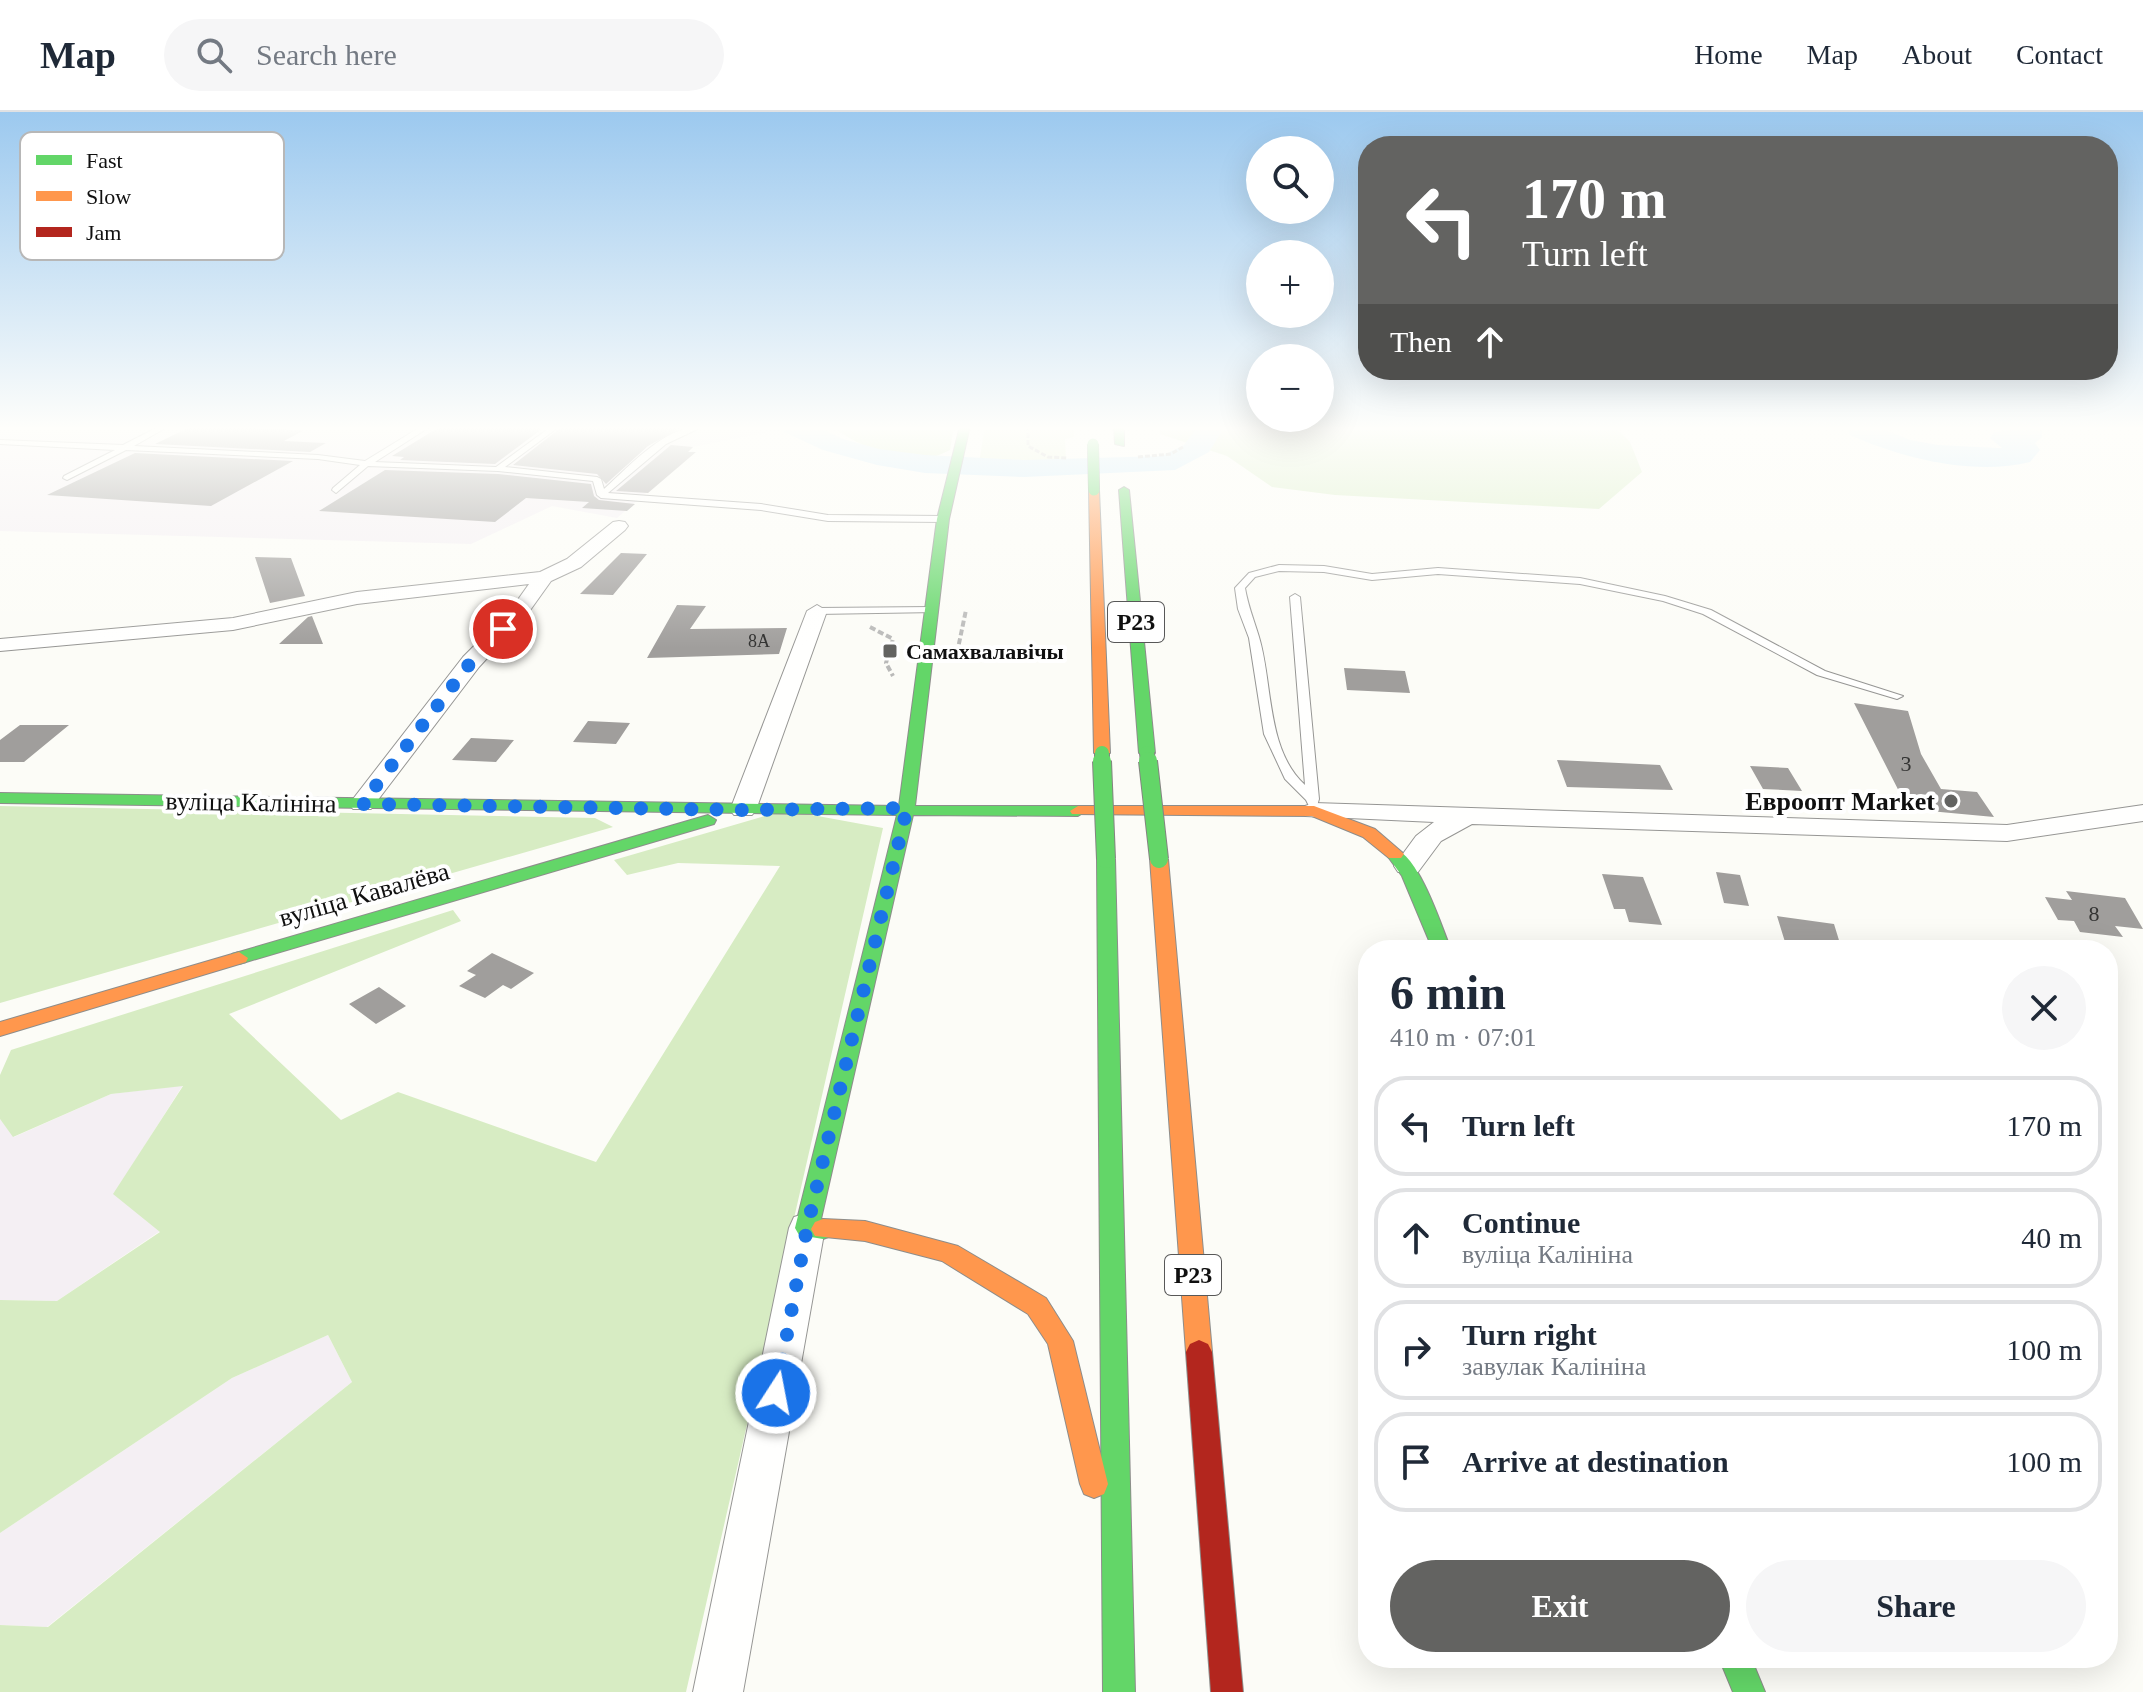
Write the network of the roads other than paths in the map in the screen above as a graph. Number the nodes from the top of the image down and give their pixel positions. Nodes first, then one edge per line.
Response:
1 (664, 500) edge
2 (947, 500) edge
3 (1094, 500) edge
4 (1125, 500) edge
5 (943, 519) junction
6 (619, 526) dead end
7 (544, 577) junction
8 (1295, 597) dead end
9 (933, 610) junction
10 (817, 611) joint
11 (0, 645) edge
12 (1897, 696) dead end
13 (0, 798) edge
14 (362, 804) junction
15 (1313, 805) junction
16 (907, 808) junction
17 (743, 810) junction
18 (2143, 813) edge
19 (1468, 816) junction
20 (1408, 866) junction
21 (1438, 940) edge
22 (0, 1029) edge
23 (807, 1228) junction
24 (1116, 1581) junction
25 (1739, 1668) edge
26 (718, 1692) edge
27 (1119, 1692) edge
28 (1227, 1692) edge
29 (1749, 1692) edge

1 - 5 lane
2 - 5 main road
3 - 24 main road, Р23, bridge
4 - 28 main road, Р23, bridge
5 - 9 main road
6 - 7 street
7 - 11 street
7 - 14 street
8 - 15 lane
9 - 10 lane
9 - 16 main road
10 - 17 street
12 - 15 lane
13 - 14 main road, вуліца Калініна
14 - 17 main road, вуліца Калініна
15 - 16 main road
15 - 19 street
15 - 20 main road
16 - 17 main road
16 - 23 main road
17 - 22 main road, вуліца Кавалёва
18 - 19 street
19 - 20 street
20 - 21 main road
23 - 24 main road
23 - 26 street
24 - 27 main road, Р23
25 - 29 main road

